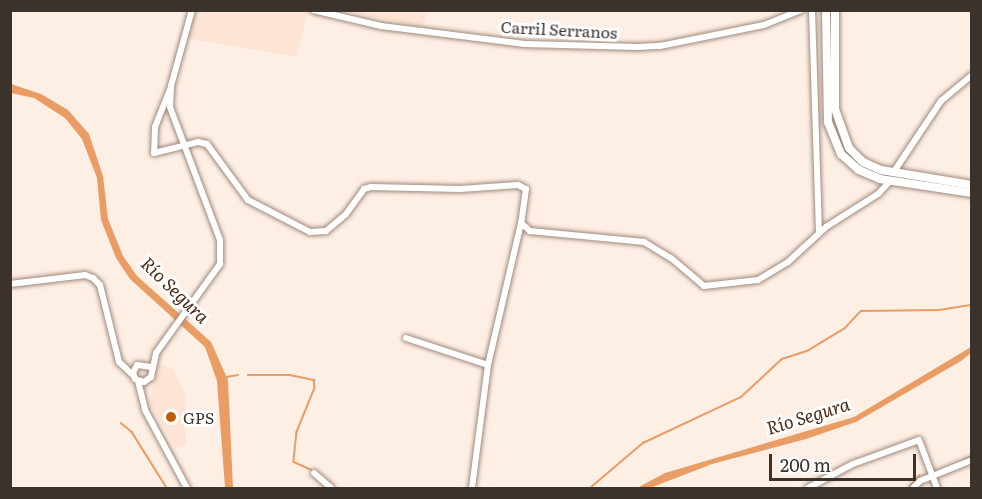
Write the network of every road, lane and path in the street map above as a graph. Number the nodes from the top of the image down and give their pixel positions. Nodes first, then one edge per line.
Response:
1 (192, 10) edge
2 (313, 10) edge
3 (801, 10) edge
4 (812, 10) edge
5 (826, 10) edge
6 (835, 10) edge
7 (972, 75) edge
8 (171, 87) junction
9 (185, 147) junction
10 (893, 173) junction
11 (890, 182) junction
12 (972, 185) edge
13 (972, 194) edge
14 (522, 223) junction
15 (819, 233) junction
16 (10, 284) edge
17 (406, 338) dead end
18 (156, 353) junction
19 (119, 362) junction
20 (143, 363) junction
21 (488, 365) junction
22 (135, 367) junction
23 (151, 367) junction
24 (136, 379) junction
25 (147, 381) junction
26 (144, 398) junction
27 (972, 460) edge
28 (314, 473) dead end
29 (930, 477) junction
30 (187, 489) edge
31 (331, 489) edge
32 (472, 489) edge
33 (808, 489) edge
34 (913, 489) edge
35 (937, 489) edge

1 - 8 street
2 - 3 street, Carril Serranos
4 - 15 street
5 - 11 main road
6 - 10 main road
7 - 10 street
8 - 9 street
8 - 9 street
9 - 14 street
9 - 18 street
10 - 12 main road
11 - 13 main road
11 - 15 street
14 - 15 street
14 - 21 street
16 - 19 street
17 - 21 street
18 - 20 street
18 - 23 street
19 - 22 street
19 - 24 street
20 - 22 street
20 - 23 street
21 - 32 street
22 - 24 street
23 - 25 street
24 - 25 street
24 - 26 street
25 - 26 street
26 - 30 street
27 - 29 street
28 - 31 street
29 - 33 street
29 - 34 street
29 - 35 street

